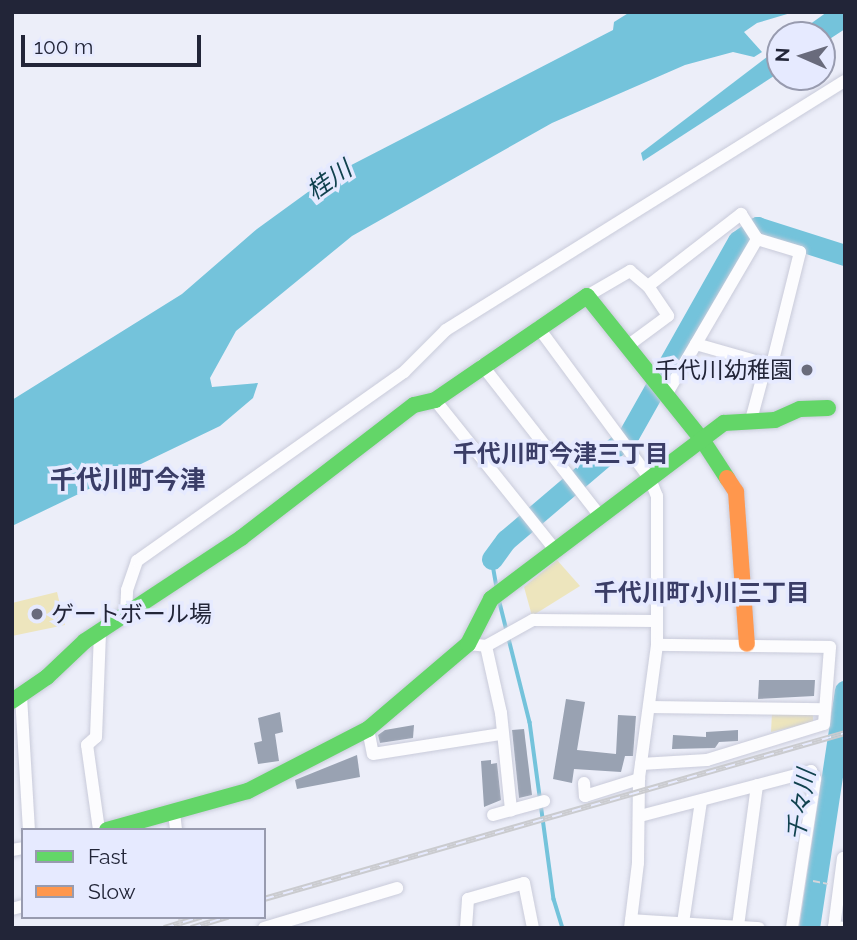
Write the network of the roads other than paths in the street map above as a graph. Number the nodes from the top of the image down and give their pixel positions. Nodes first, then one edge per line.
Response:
1 (845, 81) edge
2 (757, 239) junction
3 (648, 286) junction
4 (587, 296) junction
5 (538, 327) junction
6 (696, 344) junction
7 (626, 347) junction
8 (766, 364) junction
9 (482, 365) junction
10 (666, 395) junction
11 (435, 400) junction
12 (828, 408) dead end
13 (751, 420) junction
14 (703, 440) junction
15 (650, 479) junction
16 (599, 515) junction
17 (556, 551) junction
18 (126, 612) junction
19 (656, 621) junction
20 (100, 632) junction
21 (468, 643) junction
22 (747, 644) junction
23 (657, 645) junction
24 (486, 646) junction
25 (17, 699) edge
26 (649, 706) junction
27 (825, 709) junction
28 (368, 729) junction
29 (501, 734) junction
30 (641, 764) junction
31 (639, 779) junction
32 (584, 783) dead end
33 (757, 785) junction
34 (701, 801) junction
35 (541, 802) dead end
36 (511, 810) junction
37 (493, 815) dead end
38 (640, 816) junction
39 (175, 821) edge
40 (29, 828) edge
41 (99, 828) edge
42 (122, 828) edge
43 (843, 859) dead end
44 (839, 884) edge
45 (397, 888) dead end
46 (303, 913) junction
47 (683, 923) junction
48 (630, 924) edge
49 (738, 926) edge
50 (264, 928) edge
51 (304, 928) edge
52 (466, 928) edge
53 (533, 928) edge
54 (759, 928) edge
55 (792, 928) edge
56 (845, 928) edge

1 - 18 street
2 - 3 street
2 - 6 street
2 - 8 street
3 - 4 street
3 - 7 street
4 - 5 street
4 - 7 street
5 - 9 street
5 - 15 street
6 - 8 street
6 - 10 street
7 - 10 street
8 - 13 street
9 - 11 street
9 - 16 street
10 - 14 street
11 - 17 street
11 - 18 street
12 - 13 street
13 - 14 street
14 - 15 street
14 - 22 street
15 - 16 street
15 - 19 street
16 - 17 street
17 - 21 street
18 - 20 street
19 - 23 street
19 - 24 street
20 - 25 street
20 - 41 street
21 - 24 street
21 - 28 street
22 - 23 street
22 - 27 street
23 - 26 street
24 - 29 street
25 - 40 street
26 - 27 street
26 - 30 street
27 - 30 street
28 - 29 street
28 - 39 street
29 - 36 street
30 - 31 street
31 - 32 street
31 - 38 street
33 - 34 street
33 - 49 street
33 - 55 street
34 - 38 street
34 - 47 street
35 - 36 street
36 - 37 street
38 - 48 street
39 - 42 street
43 - 44 street
44 - 56 street
45 - 46 street
46 - 50 street
46 - 51 street
47 - 48 street
47 - 49 street
49 - 54 street
52 - 53 street

